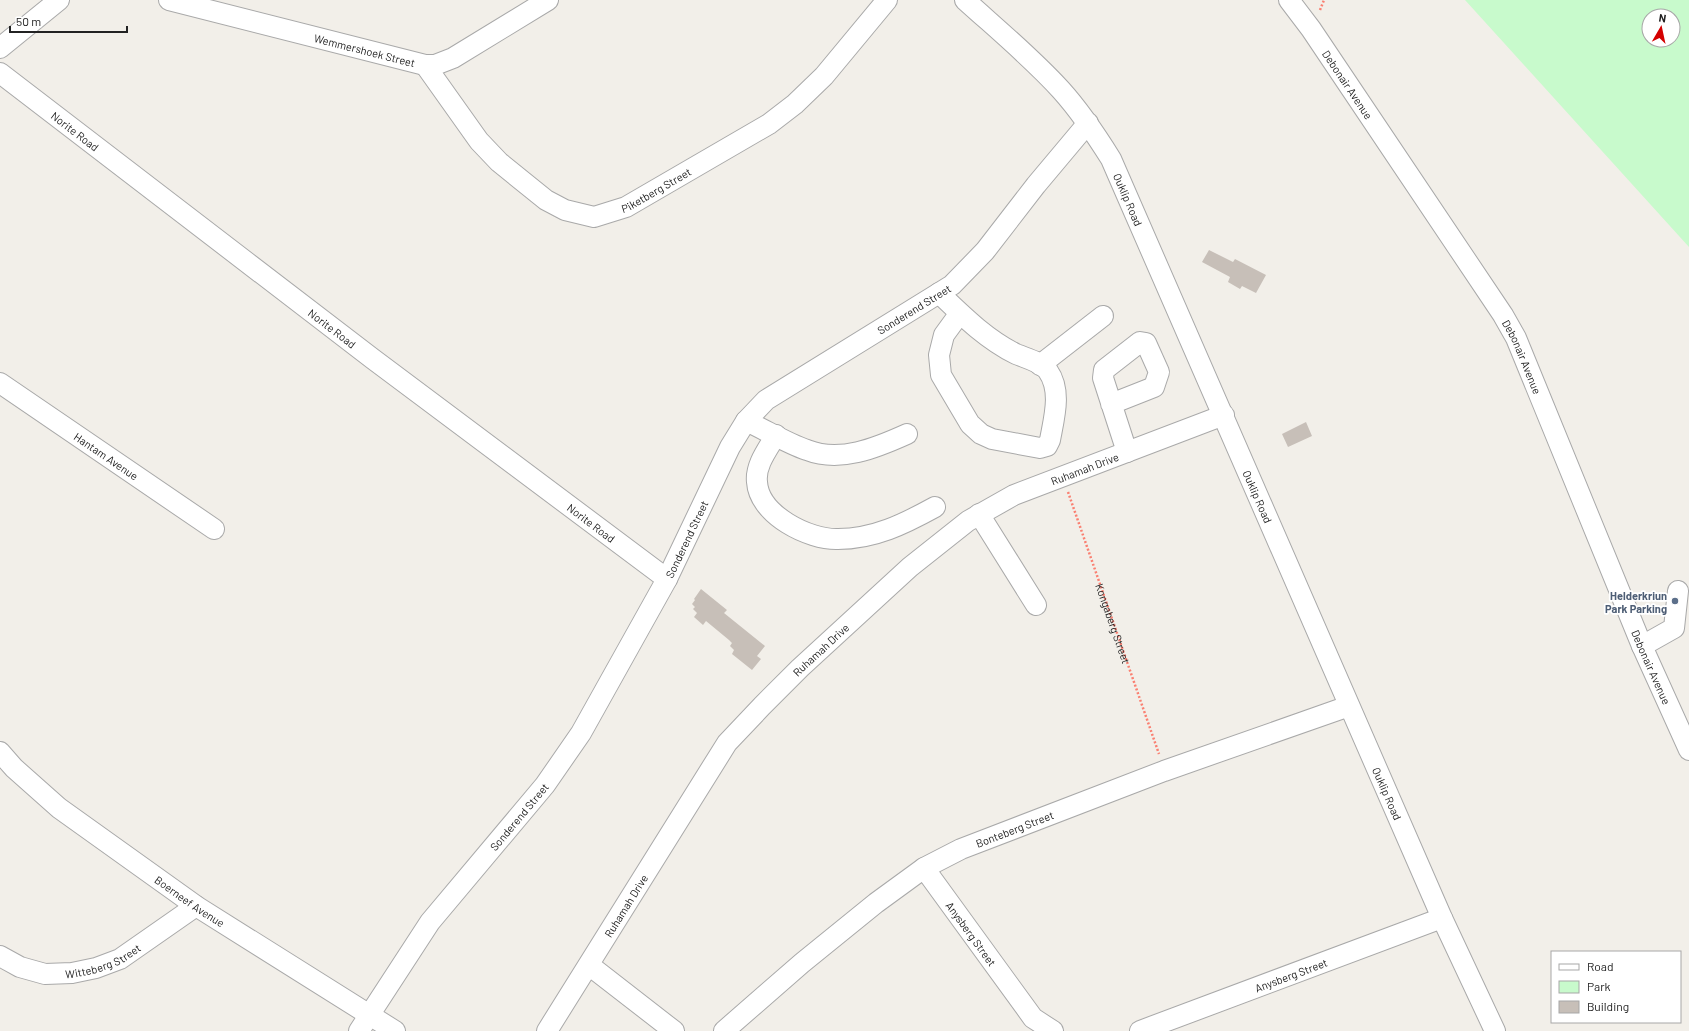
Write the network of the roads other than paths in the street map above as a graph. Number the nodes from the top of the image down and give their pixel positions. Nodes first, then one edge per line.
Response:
1 (59, 0) edge
2 (169, 0) edge
3 (548, 0) edge
4 (887, 0) edge
5 (965, 0) edge
6 (1289, 0) edge
7 (0, 48) edge
8 (425, 65) junction
9 (0, 74) edge
10 (1088, 122) junction
11 (939, 293) junction
12 (960, 313) junction
13 (1103, 316) dead end
14 (1040, 365) junction
15 (0, 383) edge
16 (1111, 404) dead end
17 (1224, 415) junction
18 (746, 421) junction
19 (907, 434) dead end
20 (776, 435) junction
21 (1127, 452) junction
22 (935, 507) dead end
23 (979, 514) junction
24 (214, 529) dead end
25 (667, 579) junction
26 (1678, 592) dead end
27 (1036, 605) dead end
28 (1642, 646) junction
29 (1349, 706) junction
30 (1689, 750) edge
31 (0, 752) edge
32 (924, 868) junction
33 (196, 906) junction
34 (1442, 918) junction
35 (0, 956) edge
36 (588, 965) junction
37 (364, 1023) edge
38 (1490, 1028) edge
39 (395, 1031) edge
40 (547, 1031) edge
41 (674, 1031) edge
42 (724, 1031) edge
43 (1053, 1031) edge
44 (1140, 1031) edge

1 - 7 street
2 - 8 street, Wemmershoek Street
3 - 8 street, Wemmershoek Street
4 - 8 street, Piketberg Street
5 - 10 street, Ouklip Road
6 - 28 street, Debonair Avenue
9 - 25 street, Norite Road
10 - 11 street, Sonderend Street
10 - 17 street, Ouklip Road
11 - 12 street
11 - 18 street, Sonderend Street
12 - 14 street
12 - 14 street
13 - 14 street
15 - 24 street, Hantam Avenue
16 - 21 street
17 - 21 street, Ruhamah Drive
17 - 29 street, Ouklip Road
18 - 20 street
18 - 25 street, Sonderend Street
19 - 20 street
20 - 22 street
21 - 23 street, Ruhamah Drive
23 - 27 street
23 - 36 street, Ruhamah Drive
25 - 37 street, Sonderend Street
26 - 28 street
28 - 30 street, Debonair Avenue
29 - 32 street, Bonteberg Street
29 - 34 street, Ouklip Road
31 - 33 street, Boerneef Avenue
32 - 42 street, Bonteberg Street
32 - 43 street, Anysberg Street
33 - 35 street, Witteberg Street
33 - 37 street, Boerneef Avenue
34 - 38 street, Ouklip Road
34 - 44 street, Anysberg Street
36 - 40 street, Ruhamah Drive
36 - 41 street
37 - 39 street, Boerneef Avenue

